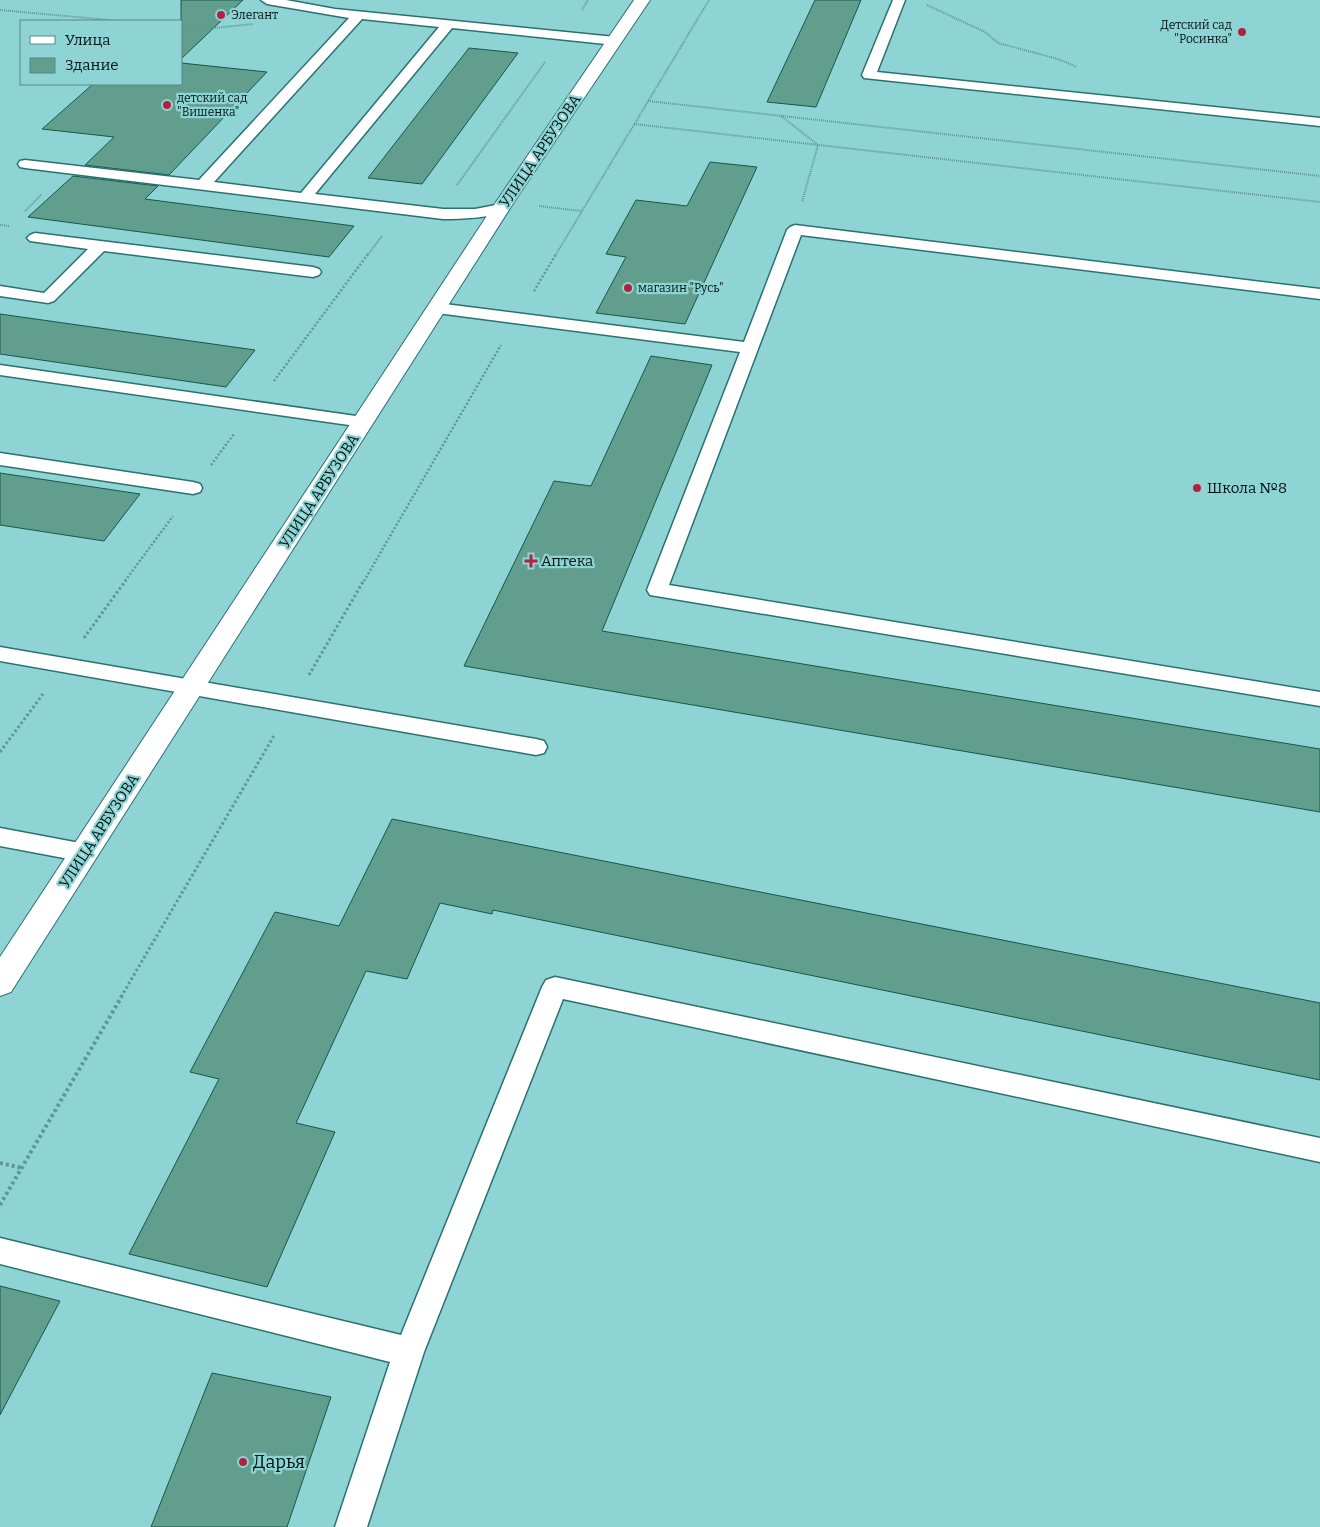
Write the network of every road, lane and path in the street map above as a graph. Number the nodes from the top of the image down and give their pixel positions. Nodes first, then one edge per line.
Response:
1 (267, 0) edge
2 (588, 0) edge
3 (642, 0) edge
4 (709, 0) edge
5 (899, 0) edge
6 (924, 4) dead end
7 (0, 10) edge
8 (358, 16) junction
9 (109, 20) edge
10 (448, 25) junction
11 (564, 36) junction
12 (615, 41) junction
13 (1085, 70) dead end
14 (648, 101) junction
15 (780, 116) junction
16 (1320, 122) edge
17 (634, 124) junction
18 (818, 145) junction
19 (25, 164) dead end
20 (68, 169) junction
21 (1320, 176) edge
22 (203, 186) junction
23 (304, 198) junction
24 (1320, 202) edge
25 (501, 210) junction
26 (22, 213) dead end
27 (440, 214) junction
28 (9, 226) dead end
29 (795, 230) junction
30 (8, 232) dead end
31 (486, 232) junction
32 (35, 238) dead end
33 (100, 246) junction
34 (313, 272) dead end
35 (0, 291) edge
36 (1320, 294) edge
37 (437, 308) junction
38 (517, 318) junction
39 (750, 348) junction
40 (0, 370) edge
41 (363, 422) junction
42 (0, 460) edge
43 (193, 488) dead end
44 (0, 654) edge
45 (192, 686) junction
46 (1320, 699) edge
47 (292, 704) junction
48 (536, 747) dead end
49 (0, 837) edge
50 (85, 853) junction
51 (0, 984) edge
52 (1320, 1150) edge
53 (0, 1163) edge
54 (22, 1168) junction
55 (0, 1205) edge
56 (0, 1251) edge
57 (409, 1352) junction
58 (351, 1527) edge

1 - 8 lane
2 - 11 path
3 - 12 street, УЛИЦА АРБУЗОВА
4 - 14 path
5 - 16 lane
6 - 13 path
7 - 9 path
8 - 10 lane
8 - 22 lane
10 - 11 lane
10 - 23 lane
11 - 12 lane
11 - 27 path
12 - 25 street, УЛИЦА АРБУЗОВА
14 - 15 path
14 - 17 path
15 - 18 path
15 - 21 path
17 - 18 path
17 - 38 path
18 - 24 path
18 - 29 path
19 - 20 lane
20 - 22 lane
20 - 26 path
22 - 23 lane
23 - 27 lane
25 - 27 lane
25 - 31 street, УЛИЦА АРБУЗОВА
27 - 31 lane
28 - 30 path
29 - 36 lane
29 - 39 lane
31 - 37 street, УЛИЦА АРБУЗОВА
32 - 33 lane
33 - 34 lane
33 - 35 lane
37 - 38 lane
37 - 41 street, УЛИЦА АРБУЗОВА
38 - 39 lane
38 - 47 path
39 - 46 lane
40 - 41 lane
41 - 45 street, УЛИЦА АРБУЗОВА
42 - 43 lane
44 - 45 lane
45 - 47 lane
45 - 50 street, УЛИЦА АРБУЗОВА
47 - 48 lane
47 - 54 path
49 - 50 lane
50 - 51 street, УЛИЦА АРБУЗОВА
52 - 57 lane
53 - 54 path
54 - 55 path
56 - 57 lane
57 - 58 lane

